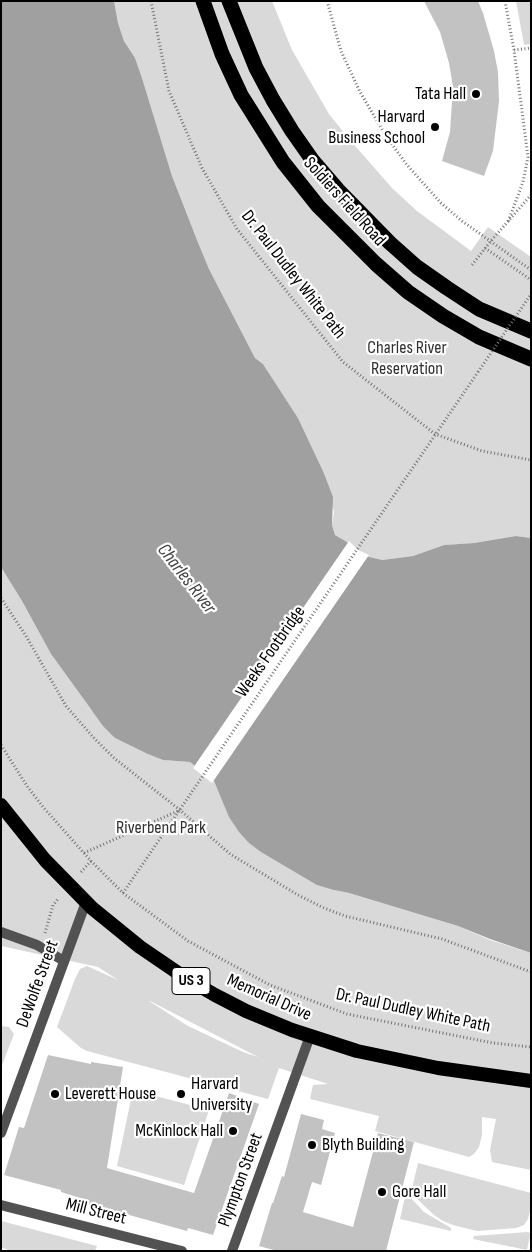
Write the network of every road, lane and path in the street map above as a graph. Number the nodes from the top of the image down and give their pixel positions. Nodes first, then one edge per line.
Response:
1 (151, 1) edge
2 (203, 1) edge
3 (229, 1) edge
4 (327, 1) edge
5 (505, 1) edge
6 (531, 48) edge
7 (514, 50) junction
8 (531, 125) edge
9 (524, 126) junction
10 (526, 136) junction
11 (531, 140) edge
12 (531, 195) edge
13 (508, 222) junction
14 (490, 242) junction
15 (485, 248) junction
16 (472, 265) dead end
17 (531, 270) edge
18 (531, 280) edge
19 (531, 294) edge
20 (531, 332) edge
21 (531, 359) edge
22 (435, 434) junction
23 (531, 460) edge
24 (1, 598) edge
25 (1, 745) edge
26 (1, 805) edge
27 (180, 810) junction
28 (84, 854) junction
29 (123, 893) junction
30 (86, 902) junction
31 (1, 932) edge
32 (64, 961) junction
33 (531, 972) edge
34 (310, 1036) junction
35 (531, 1046) edge
36 (531, 1081) edge
37 (1, 1133) edge
38 (1, 1205) edge
39 (182, 1251) edge
40 (232, 1251) edge

1 - 22 path, Dr. Paul Dudley White Path
2 - 21 highway, Soldiers Field Road
3 - 20 highway, Soldiers Field Road
4 - 14 path
5 - 7 path
6 - 7 path
7 - 9 path
8 - 9 path
9 - 10 path
10 - 11 path
10 - 13 path
12 - 13 path
13 - 14 path
14 - 15 path
14 - 17 path
15 - 16 path
15 - 18 path
19 - 22 path, Weeks Footbridge, bridge
22 - 23 path, Dr. Paul Dudley White Path
22 - 27 path, Weeks Footbridge
24 - 27 path
25 - 28 path, Dr. Paul Dudley White Path
26 - 30 highway, Memorial Drive / US 3
27 - 28 path
27 - 29 path, Weeks Footbridge
27 - 33 path
28 - 29 path, Dr. Paul Dudley White Path
29 - 35 path, Dr. Paul Dudley White Path
30 - 32 street, DeWolfe Street
30 - 34 highway, Memorial Drive / US 3
31 - 32 street
32 - 37 street, DeWolfe Street
34 - 36 highway, Memorial Drive / US 3
34 - 40 street, Plympton Street
38 - 39 street, Mill Street

